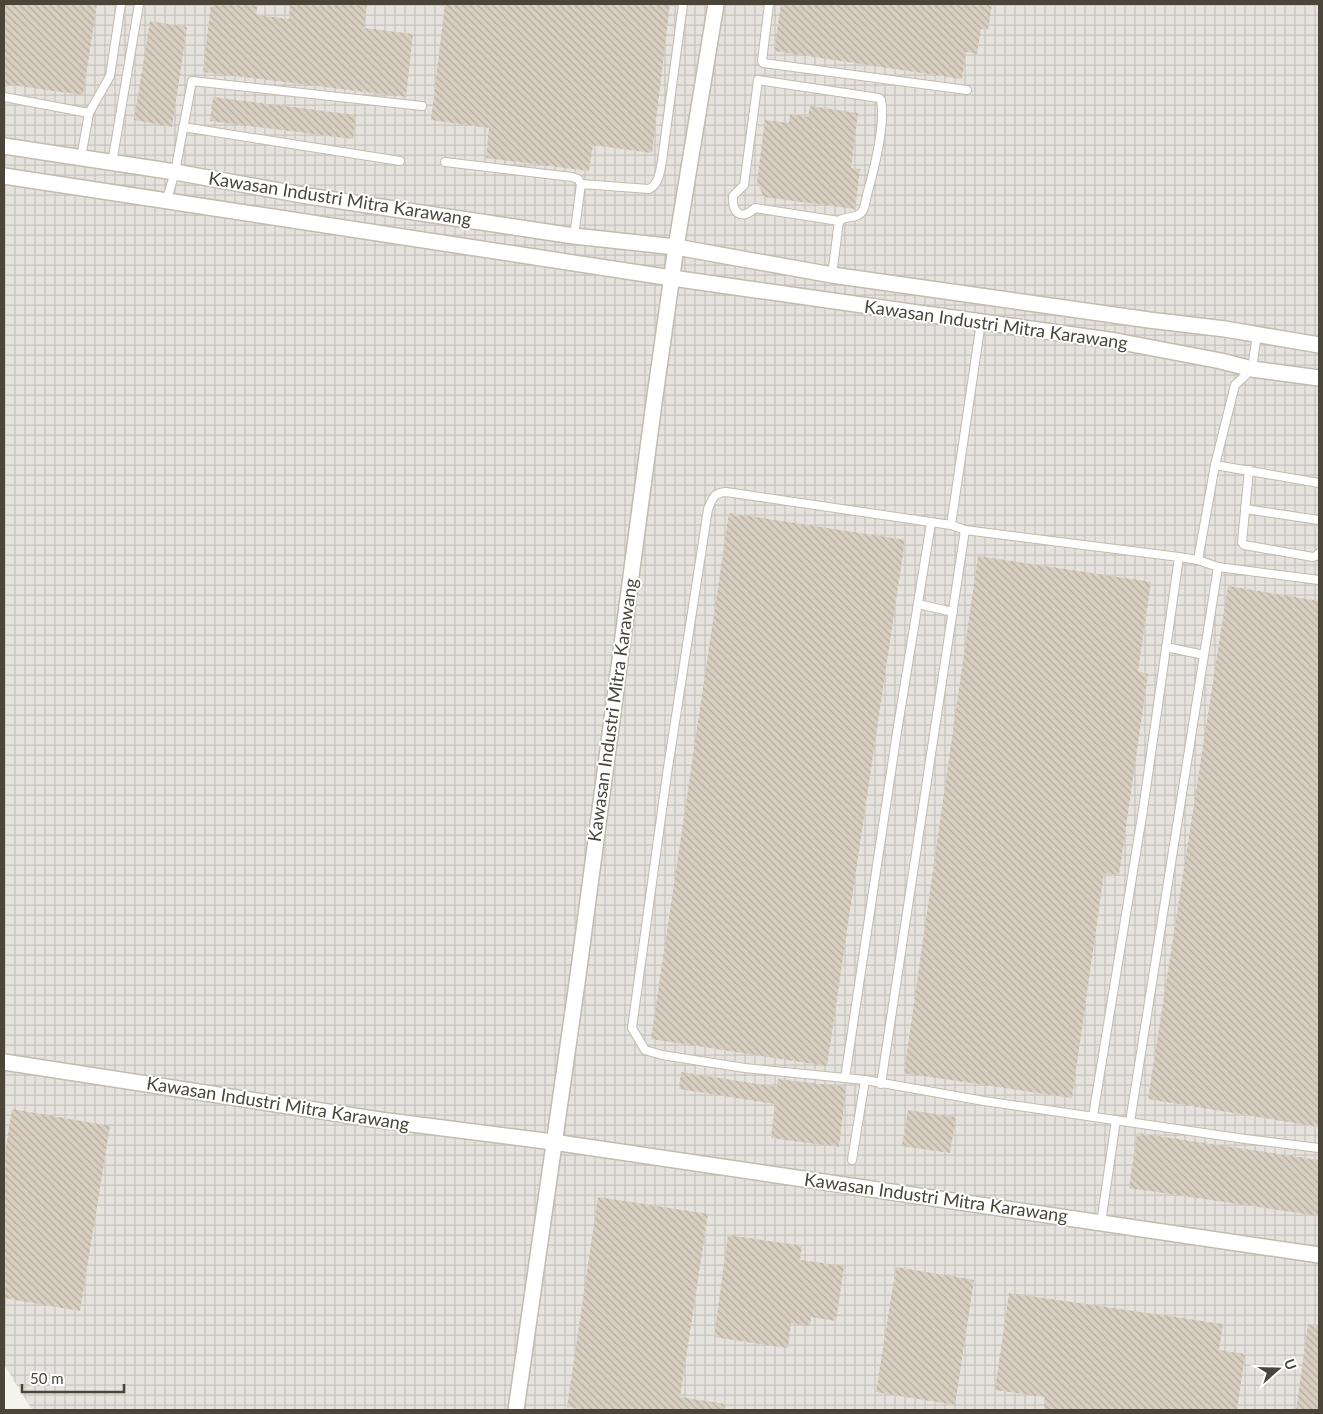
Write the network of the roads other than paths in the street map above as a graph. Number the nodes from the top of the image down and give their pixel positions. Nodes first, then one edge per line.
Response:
1 (121, 4) edge
2 (139, 4) edge
3 (683, 4) edge
4 (716, 4) edge
5 (769, 4) edge
6 (966, 90) dead end
7 (4, 97) edge
8 (422, 106) dead end
9 (89, 113) junction
10 (182, 127) junction
11 (4, 146) edge
12 (81, 158) junction
13 (400, 161) dead end
14 (445, 162) dead end
15 (112, 163) junction
16 (175, 172) junction
17 (4, 176) edge
18 (581, 184) junction
19 (166, 202) junction
20 (839, 221) junction
21 (574, 236) junction
22 (676, 247) junction
23 (832, 275) junction
24 (672, 278) junction
25 (981, 322) junction
26 (1257, 334) junction
27 (1319, 345) edge
28 (1252, 369) junction
29 (1319, 378) edge
30 (1215, 465) junction
31 (1249, 470) junction
32 (1319, 483) edge
33 (1245, 509) junction
34 (1319, 520) edge
35 (931, 523) junction
36 (951, 525) junction
37 (965, 530) junction
38 (1319, 553) edge
39 (1179, 558) junction
40 (1198, 560) junction
41 (1218, 567) junction
42 (1319, 580) edge
43 (918, 604) junction
44 (953, 612) junction
45 (1166, 647) junction
46 (1204, 655) junction
47 (4, 1062) edge
48 (845, 1078) junction
49 (865, 1080) junction
50 (881, 1084) junction
51 (1093, 1116) junction
52 (1116, 1120) junction
53 (1130, 1122) junction
54 (554, 1142) junction
55 (1319, 1148) edge
56 (852, 1160) dead end
57 (1102, 1223) junction
58 (1319, 1255) edge
59 (516, 1410) edge

1 - 9 lane
2 - 15 lane
3 - 18 lane
4 - 22 street
5 - 6 lane
7 - 9 lane
8 - 10 lane
9 - 12 lane
10 - 13 lane
10 - 16 lane
11 - 12 street, Kawasan Industri Mitra Karawang
12 - 15 street, Kawasan Industri Mitra Karawang
14 - 18 lane
15 - 16 street, Kawasan Industri Mitra Karawang
16 - 19 lane
16 - 21 street, Kawasan Industri Mitra Karawang
17 - 19 street, Kawasan Industri Mitra Karawang
18 - 21 lane
19 - 24 street, Kawasan Industri Mitra Karawang
20 - 20 lane
20 - 23 lane
21 - 22 street, Kawasan Industri Mitra Karawang
22 - 23 street, Kawasan Industri Mitra Karawang
22 - 24 street
23 - 26 street, Kawasan Industri Mitra Karawang
24 - 25 street, Kawasan Industri Mitra Karawang
24 - 54 street, Kawasan Industri Mitra Karawang
25 - 28 street, Kawasan Industri Mitra Karawang
25 - 36 lane
26 - 27 street, Kawasan Industri Mitra Karawang
26 - 28 lane
28 - 29 street, Kawasan Industri Mitra Karawang
28 - 30 lane
30 - 31 lane
30 - 40 lane
31 - 32 lane
31 - 33 lane
33 - 34 lane
33 - 38 lane
35 - 36 lane
35 - 43 lane
35 - 48 lane
36 - 37 lane
37 - 39 lane
37 - 44 lane
39 - 40 lane
39 - 45 lane
40 - 41 lane
41 - 42 lane
41 - 46 lane
43 - 44 lane
43 - 48 lane
44 - 50 lane
45 - 46 lane
45 - 51 lane
46 - 53 lane
47 - 54 street, Kawasan Industri Mitra Karawang
48 - 49 lane
49 - 50 lane
49 - 56 lane
50 - 51 lane
51 - 52 lane
52 - 53 lane
52 - 57 lane
53 - 55 lane
54 - 57 street, Kawasan Industri Mitra Karawang
54 - 59 street, Kawasan Industri Mitra Karawang
57 - 58 street, Kawasan Industri Mitra Karawang

